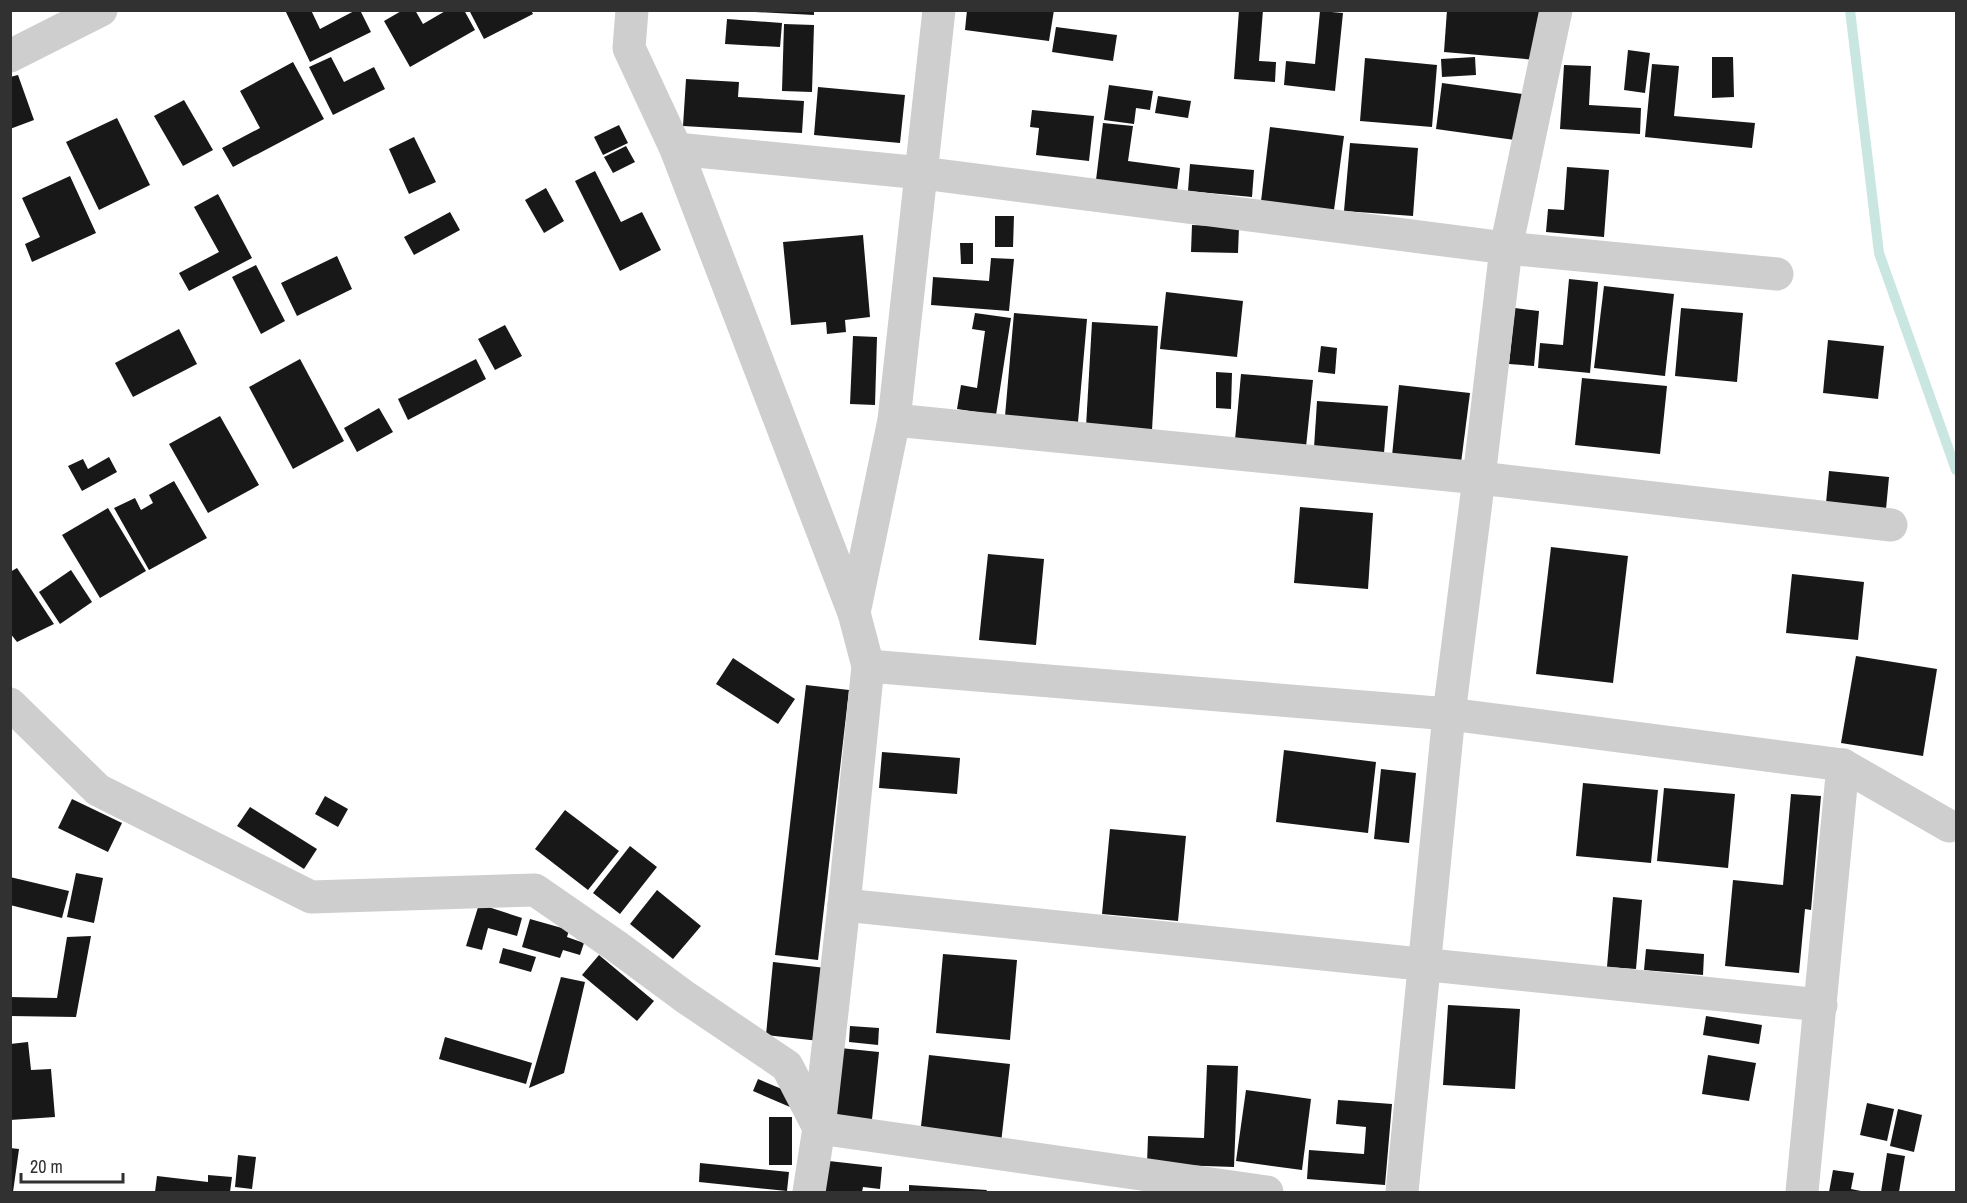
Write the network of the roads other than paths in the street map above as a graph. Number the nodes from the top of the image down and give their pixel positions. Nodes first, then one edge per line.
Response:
1 (101, 10) edge
2 (632, 10) edge
3 (939, 10) edge
4 (1556, 10) edge
5 (10, 56) edge
6 (676, 149) junction
7 (922, 173) junction
8 (1506, 248) junction
9 (1777, 274) dead end
10 (894, 420) junction
11 (1479, 478) junction
12 (1891, 525) dead end
13 (854, 613) junction
14 (868, 666) junction
15 (10, 704) edge
16 (1449, 714) junction
17 (1843, 765) junction
18 (1949, 826) dead end
19 (844, 905) junction
20 (1423, 963) junction
21 (1821, 1005) junction
22 (819, 1128) junction
23 (809, 1192) edge
24 (1267, 1192) edge
25 (1402, 1192) edge
26 (1802, 1192) edge

1 - 5 street
2 - 6 street
3 - 7 street
4 - 8 street
6 - 7 street
6 - 13 street
7 - 8 street
7 - 10 street
8 - 9 street
8 - 11 street
10 - 11 street
10 - 13 street
11 - 12 street
11 - 16 street
13 - 14 street
14 - 16 street
14 - 19 street
15 - 22 street
16 - 17 street
16 - 20 street
17 - 18 street
17 - 21 street
19 - 20 street
19 - 22 street
20 - 21 street
20 - 25 street
21 - 26 street
22 - 23 street
22 - 24 street

